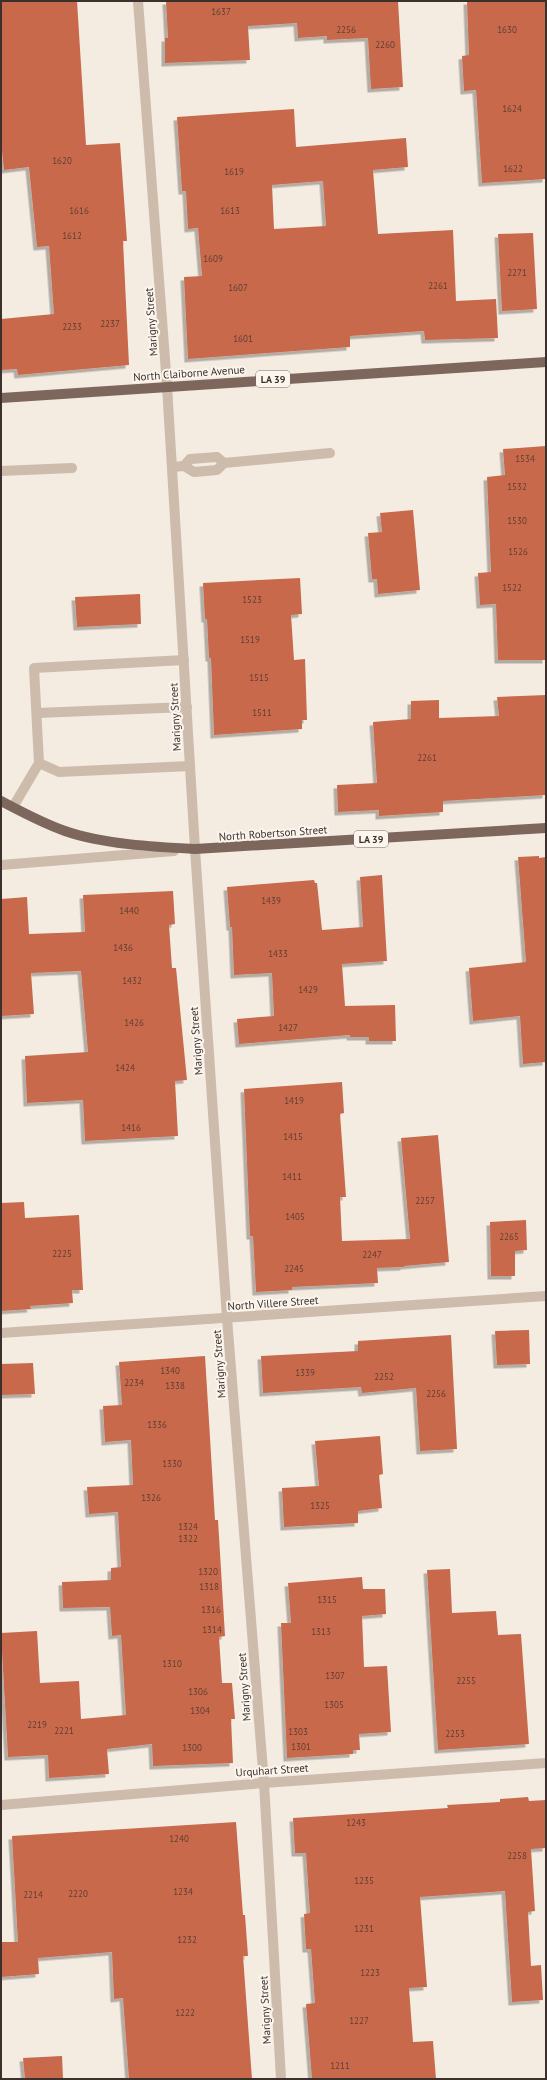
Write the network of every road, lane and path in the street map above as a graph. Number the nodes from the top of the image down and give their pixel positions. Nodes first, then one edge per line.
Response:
1 (138, 1) edge
2 (546, 362) edge
3 (168, 386) junction
4 (1, 398) edge
5 (330, 452) dead end
6 (172, 467) junction
7 (72, 468) dead end
8 (1, 471) edge
9 (184, 660) junction
10 (187, 707) junction
11 (37, 713) junction
12 (39, 762) junction
13 (190, 766) junction
14 (1, 801) edge
15 (12, 807) junction
16 (546, 828) edge
17 (195, 849) junction
18 (1, 864) edge
19 (546, 1296) edge
20 (227, 1318) junction
21 (1, 1333) edge
22 (546, 1763) edge
23 (264, 1783) junction
24 (1, 1805) edge
25 (281, 2079) edge

1 - 3 street, Marigny Street
2 - 3 main road, North Claiborne Avenue / LA 39
3 - 4 main road, North Claiborne Avenue / LA 39
3 - 6 street, Marigny Street
5 - 6 street
6 - 9 street, Marigny Street
7 - 8 street
9 - 10 street, Marigny Street
9 - 11 street
10 - 11 street
10 - 13 street, Marigny Street
11 - 12 street
12 - 13 street
12 - 15 street
13 - 17 street, Marigny Street
14 - 15 main road, LA 39
15 - 17 main road, LA 39
16 - 17 main road, North Robertson Street / LA 39
17 - 18 street, North Robertson Street
17 - 20 street, Marigny Street
19 - 20 street, North Villere Street
20 - 21 street, North Villere Street
20 - 23 street, Marigny Street
22 - 23 street, Urquhart Street
23 - 24 street, Urquhart Street
23 - 25 street, Marigny Street

